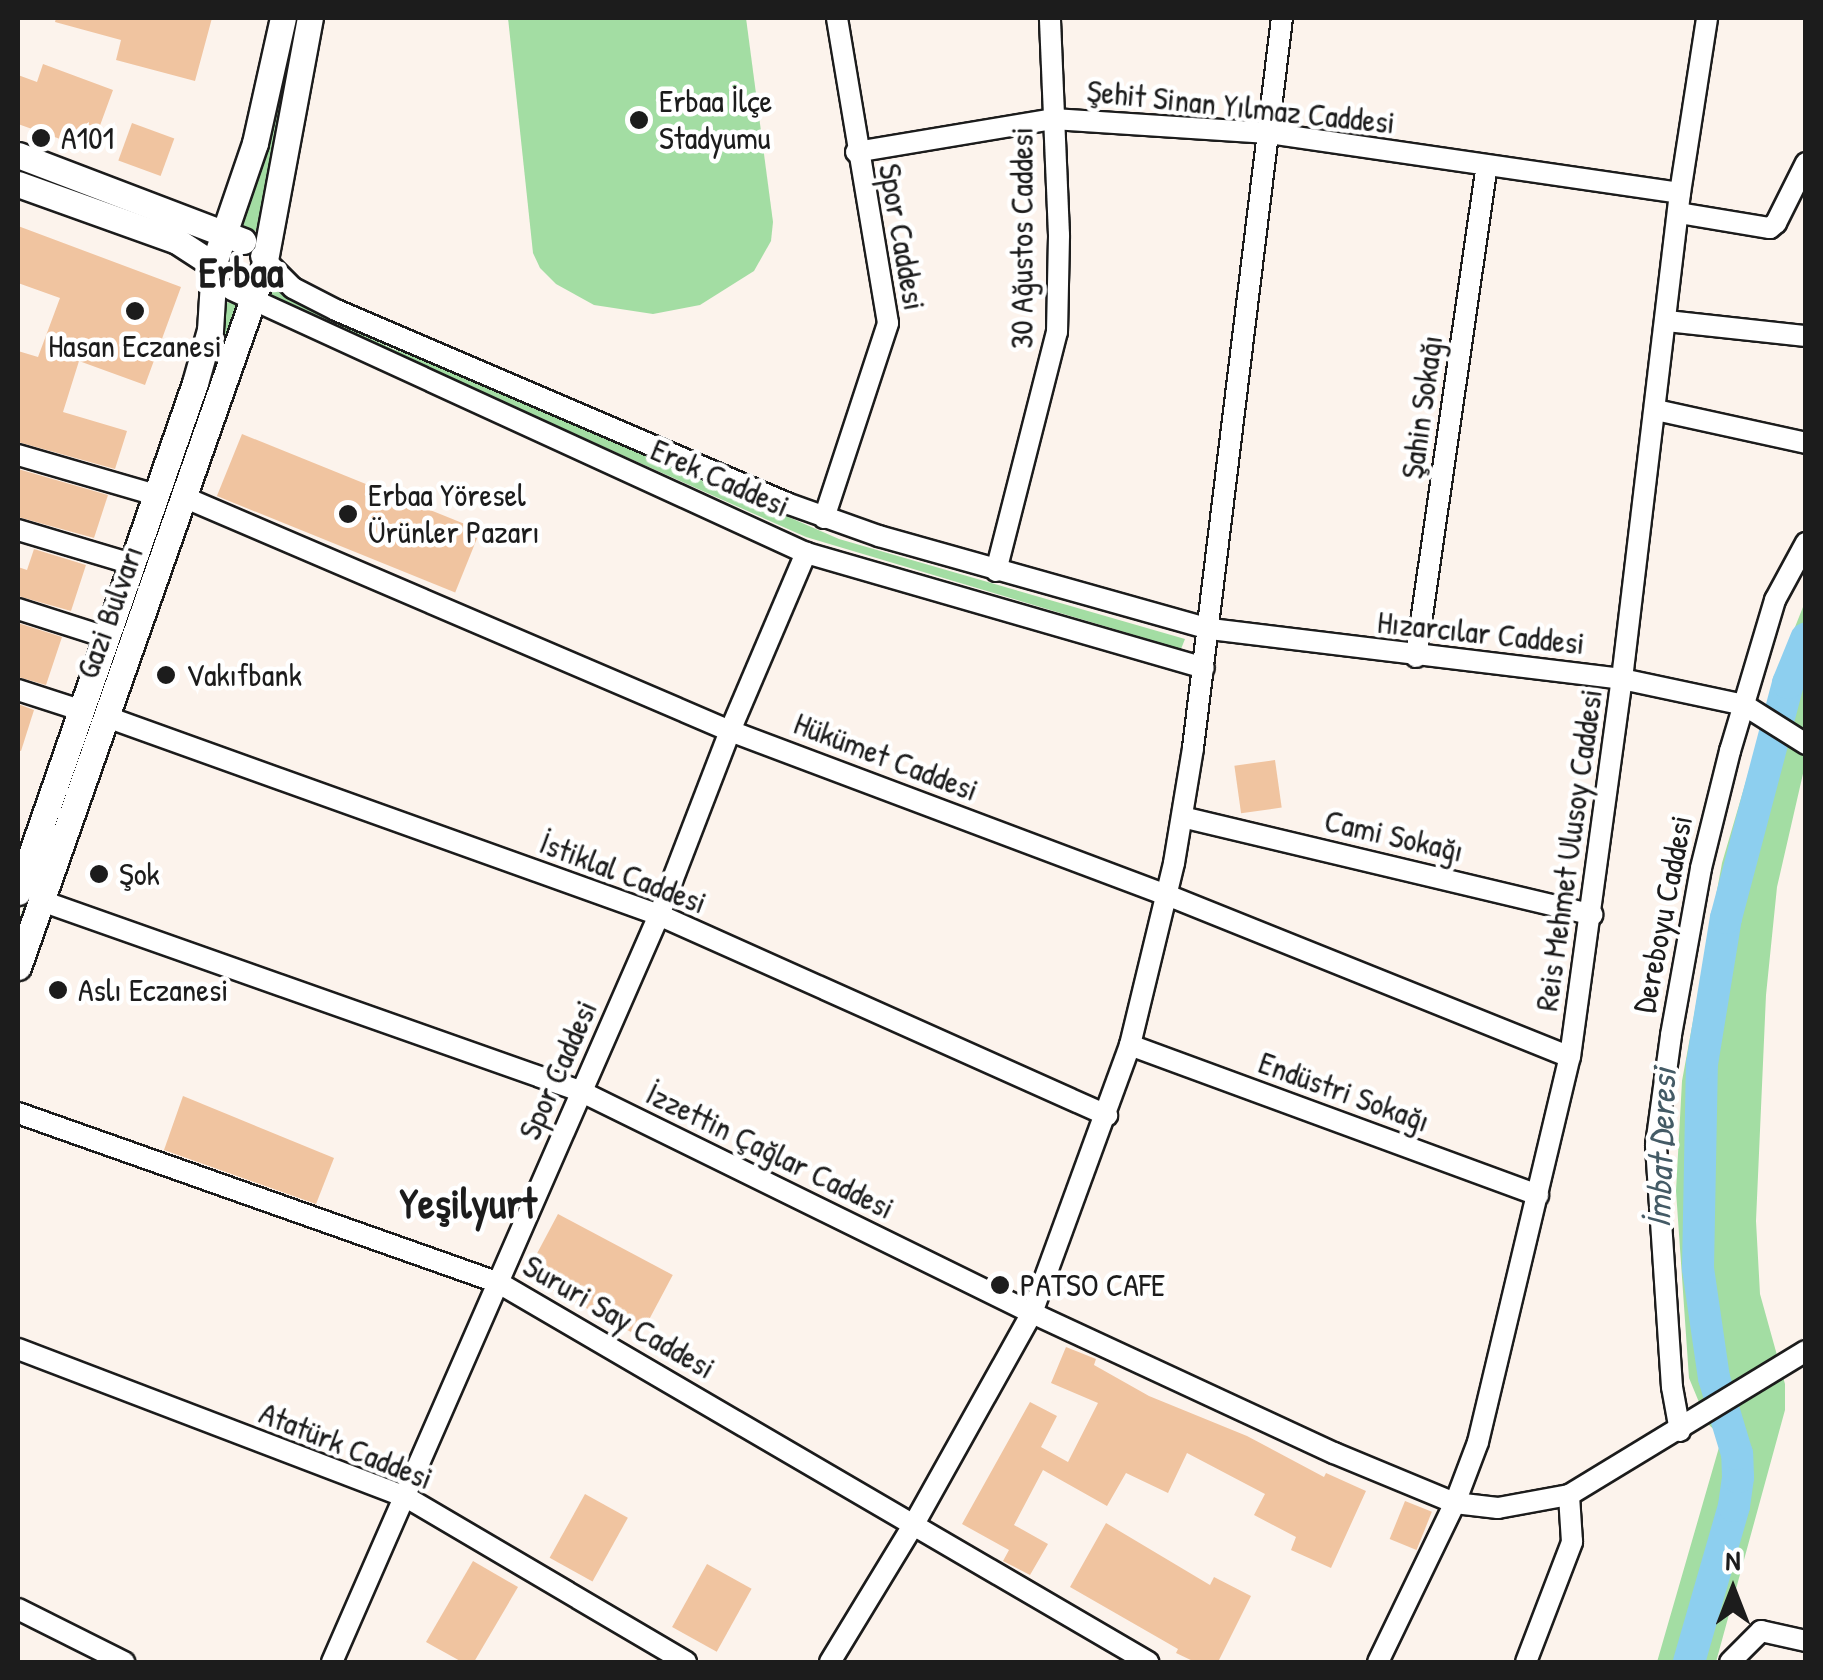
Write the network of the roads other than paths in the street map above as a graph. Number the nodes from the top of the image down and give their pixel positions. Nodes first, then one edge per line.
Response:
1 (283, 18) edge
2 (310, 18) edge
3 (836, 18) edge
4 (1050, 18) edge
5 (1282, 18) edge
6 (1708, 18) edge
7 (1053, 118) junction
8 (1269, 133) junction
9 (856, 152) junction
10 (18, 155) edge
11 (1806, 162) edge
12 (1487, 166) junction
13 (18, 184) edge
14 (1679, 203) junction
15 (243, 265) junction
16 (1667, 322) junction
17 (1806, 336) edge
18 (1656, 410) junction
19 (1806, 443) edge
20 (18, 455) edge
21 (156, 495) junction
22 (186, 498) junction
23 (824, 518) junction
24 (18, 530) edge
25 (1806, 543) edge
26 (806, 553) junction
27 (132, 564) junction
28 (996, 571) junction
29 (18, 609) edge
30 (1210, 629) junction
31 (106, 637) junction
32 (1416, 657) junction
33 (1204, 668) junction
34 (1622, 679) junction
35 (18, 690) edge
36 (1744, 704) junction
37 (80, 710) junction
38 (107, 717) junction
39 (730, 731) junction
40 (1806, 744) edge
41 (1182, 816) junction
42 (1167, 895) junction
43 (28, 896) edge
44 (1592, 914) junction
45 (659, 915) junction
46 (18, 967) edge
47 (1130, 1045) junction
48 (1570, 1058) junction
49 (580, 1091) junction
50 (18, 1113) edge
51 (1106, 1115) junction
52 (1538, 1195) junction
53 (499, 1283) junction
54 (1032, 1313) junction
55 (18, 1350) edge
56 (1803, 1356) edge
57 (1680, 1431) junction
58 (1569, 1495) junction
59 (406, 1497) junction
60 (1455, 1504) junction
61 (914, 1524) junction
62 (18, 1609) edge
63 (1806, 1641) edge
64 (124, 1662) edge
65 (332, 1662) edge
66 (686, 1662) edge
67 (830, 1662) edge
68 (1148, 1662) edge
69 (1378, 1662) edge
70 (1526, 1662) edge
71 (1730, 1662) edge

1 - 15 main road, Gazi Bulvarı
2 - 15 main road, Gazi Bulvarı
3 - 9 street, Spor Caddesi
4 - 7 street, 30 Ağustos Caddesi
5 - 8 street
6 - 14 street, Reis Mehmet Ulusoy Caddesi
7 - 8 street, Şehit Sinan Yılmaz Caddesi
7 - 9 street, Şehit Sinan Yılmaz Caddesi
7 - 28 street, 30 Ağustos Caddesi
8 - 12 street, Şehit Sinan Yılmaz Caddesi
8 - 30 street
9 - 23 street, Spor Caddesi
10 - 15 main road, Erek Caddesi
11 - 14 street, Şehit Sinan Yılmaz Caddesi
12 - 14 street, Şehit Sinan Yılmaz Caddesi
12 - 32 street, Şahin Sokağı
13 - 15 main road, Erek Caddesi
14 - 16 street, Reis Mehmet Ulusoy Caddesi
15 - 21 main road, Gazi Bulvarı
15 - 22 main road, Gazi Bulvarı
15 - 23 street, Erek Caddesi
15 - 26 street, Erek Caddesi
16 - 17 street
16 - 18 street, Reis Mehmet Ulusoy Caddesi
18 - 19 street
18 - 34 street, Reis Mehmet Ulusoy Caddesi
20 - 21 street
21 - 27 main road, Gazi Bulvarı
22 - 38 main road, Gazi Bulvarı
22 - 39 street, Hükümet Caddesi
23 - 28 street, Erek Caddesi
24 - 27 street
25 - 36 street, Dereboyu Caddesi
26 - 33 street, Erek Caddesi
26 - 39 street, Spor Caddesi
27 - 31 main road, Gazi Bulvarı
28 - 30 street, Erek Caddesi
29 - 31 street
30 - 32 street, Hızarcılar Caddesi
30 - 33 street
31 - 37 main road, Gazi Bulvarı
32 - 34 street, Hızarcılar Caddesi
33 - 41 street
34 - 36 street, Hızarcılar Caddesi
34 - 44 street, Reis Mehmet Ulusoy Caddesi
35 - 37 street
36 - 40 street
36 - 57 street, Dereboyu Caddesi
37 - 43 main road, Gazi Bulvarı
38 - 43 main road, Gazi Bulvarı
38 - 45 street, İstiklal Caddesi
39 - 42 street, Hükümet Caddesi
39 - 45 street, Spor Caddesi
41 - 42 street
41 - 44 street, Cami Sokağı
42 - 47 street
42 - 48 street, Hükümet Caddesi
43 - 46 main road, Gazi Bulvarı
43 - 49 street, İzzettin Çağlar Caddesi
44 - 48 street, Reis Mehmet Ulusoy Caddesi
45 - 49 street, Spor Caddesi
45 - 51 street, İstiklal Caddesi
47 - 51 street
47 - 52 street, Endüstri Sokağı
48 - 52 street, Reis Mehmet Ulusoy Caddesi
49 - 53 street, Spor Caddesi
49 - 54 street, İzzettin Çağlar Caddesi
50 - 53 street, Sururi Say Caddesi
51 - 54 street
52 - 60 street, Reis Mehmet Ulusoy Caddesi
53 - 59 street, Spor Caddesi
53 - 61 street, Sururi Say Caddesi
54 - 60 street, İzzettin Çağlar Caddesi
54 - 61 street
55 - 59 street, Atatürk Caddesi
56 - 57 street, İzzettin Çağlar Caddesi
57 - 58 street, İzzettin Çağlar Caddesi
58 - 60 street, İzzettin Çağlar Caddesi
58 - 70 street
59 - 65 street, Spor Caddesi
59 - 66 street, Atatürk Caddesi
60 - 69 street, Reis Mehmet Ulusoy Caddesi
61 - 67 street
61 - 68 street, Sururi Say Caddesi
62 - 64 street
63 - 71 street

